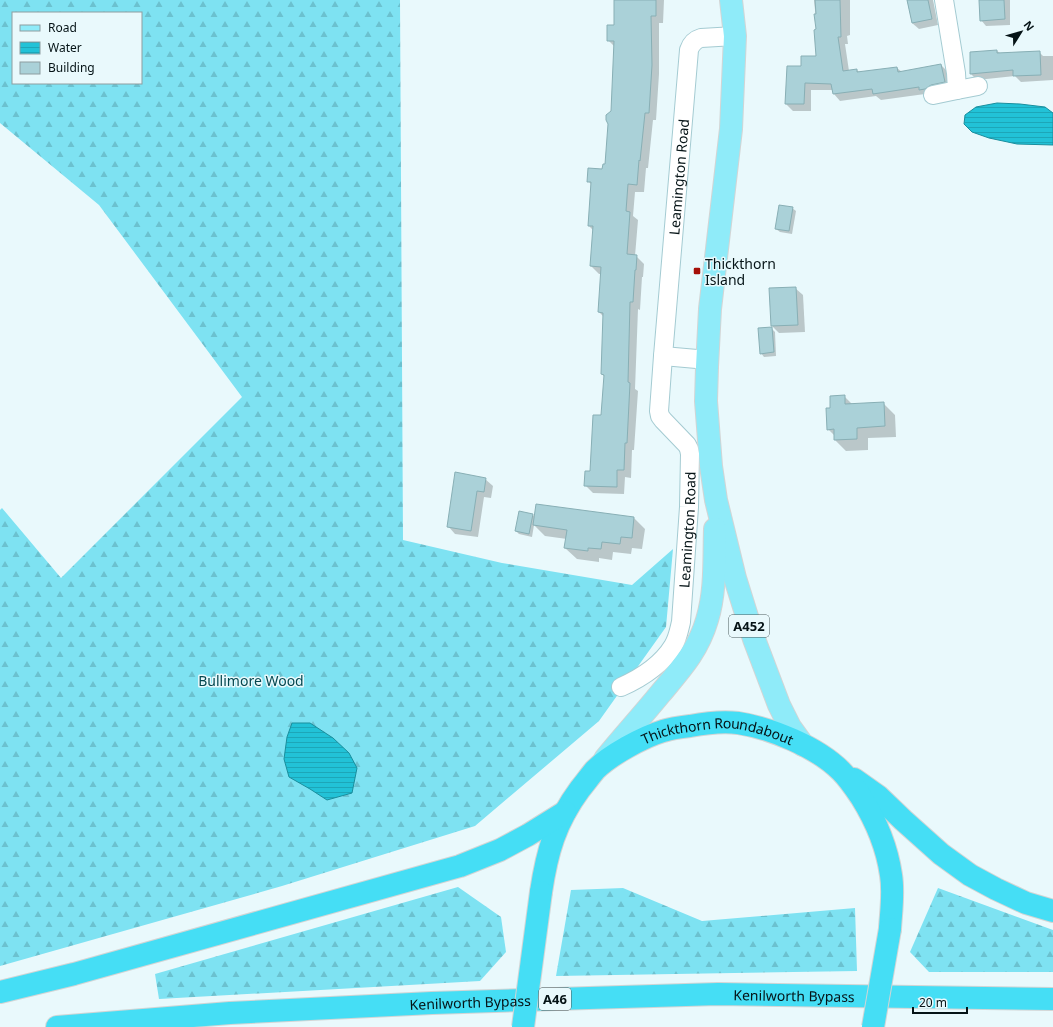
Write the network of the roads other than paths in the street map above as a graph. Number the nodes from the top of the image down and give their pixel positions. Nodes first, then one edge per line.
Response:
1 (731, 0) edge
2 (944, 0) edge
3 (735, 36) junction
4 (978, 86) dead end
5 (957, 90) junction
6 (933, 95) dead end
7 (663, 356) junction
8 (708, 360) junction
9 (716, 500) junction
10 (622, 687) dead end
11 (804, 745) junction
12 (596, 770) junction
13 (841, 771) junction
14 (566, 812) junction
15 (1053, 911) edge
16 (0, 992) edge
17 (1053, 999) edge
18 (57, 1027) edge
19 (522, 1027) edge
20 (874, 1027) edge

1 - 3 main road, Leamington Road / A452
2 - 5 street
3 - 7 street, Leamington Road
3 - 8 main road, Leamington Road / A452
4 - 5 street
5 - 6 street
7 - 8 street
7 - 10 street, Leamington Road
8 - 9 main road, Leamington Road / A452
9 - 11 main road, Leamington Road / A452
9 - 12 main road, Leamington Road / A452
11 - 12 highway, Thickthorn Roundabout
11 - 13 highway, Thickthorn Roundabout
12 - 14 highway, Thickthorn Roundabout
13 - 15 highway
13 - 20 highway, Thickthorn Roundabout, bridge
14 - 16 highway
14 - 19 highway, Thickthorn Roundabout, bridge
17 - 18 highway, Kenilworth Bypass / A46

